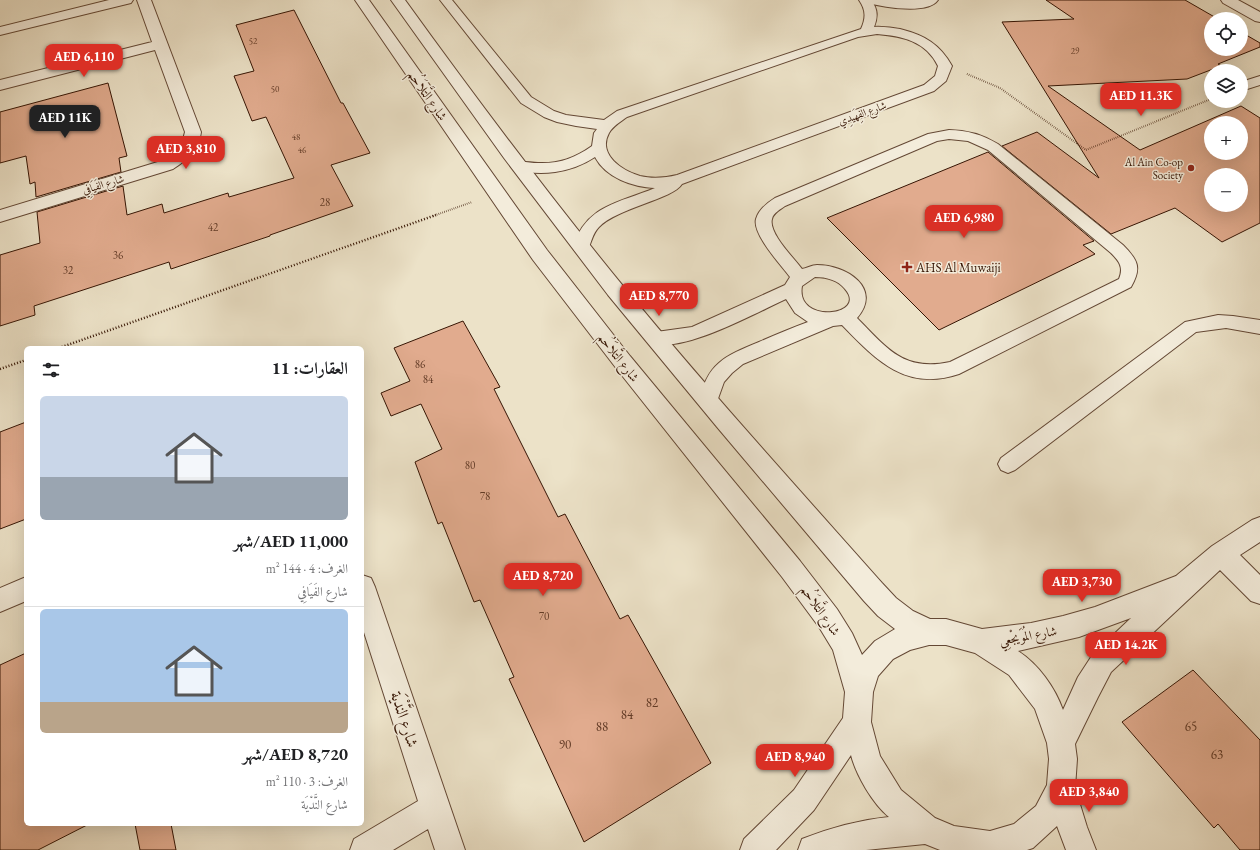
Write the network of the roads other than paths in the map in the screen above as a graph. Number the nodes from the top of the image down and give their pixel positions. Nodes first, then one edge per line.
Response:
1 (126, 0) edge
2 (144, 0) edge
3 (362, 0) edge
4 (398, 0) edge
5 (446, 0) edge
6 (865, 0) edge
7 (873, 0) edge
8 (931, 0) edge
9 (1228, 0) edge
10 (1257, 13) edge
11 (0, 31) edge
12 (866, 31) junction
13 (161, 44) junction
14 (1250, 84) edge
15 (0, 86) edge
16 (1260, 92) edge
17 (606, 125) junction
18 (598, 148) junction
19 (518, 166) junction
20 (680, 180) junction
21 (0, 216) edge
22 (581, 247) junction
23 (796, 283) junction
24 (837, 318) junction
25 (1260, 327) edge
26 (655, 338) junction
27 (708, 402) junction
28 (1008, 464) dead end
29 (1260, 528) edge
30 (1221, 554) junction
31 (1186, 584) junction
32 (24, 590) edge
33 (1260, 592) edge
34 (364, 593) edge
35 (0, 600) edge
36 (929, 632) junction
37 (982, 642) junction
38 (859, 692) junction
39 (857, 722) junction
40 (1061, 743) junction
41 (1061, 788) junction
42 (435, 808) junction
43 (925, 829) junction
44 (960, 846) edge
45 (365, 850) edge
46 (450, 850) edge
47 (755, 850) edge
48 (813, 850) edge
49 (1081, 850) edge

1 - 11 street
2 - 13 street, شارع الفَيَافِي
3 - 38 street, شارع التَّلاَحُم
4 - 19 street
5 - 17 lane
6 - 12 lane
7 - 8 street
9 - 10 street
12 - 17 lane
12 - 20 lane, شارع الفِهَيدِي
13 - 15 street
13 - 21 street, شارع الفَيَافِي
14 - 16 lane
17 - 18 lane
18 - 19 lane
18 - 20 lane, شارع الفِهَيدِي
19 - 22 street
20 - 22 lane, شارع الفِهَيدِي
22 - 26 street
23 - 24 lane
23 - 24 lane
23 - 24 lane
23 - 26 lane
24 - 27 lane
25 - 28 lane
26 - 27 street
27 - 36 street
29 - 30 street, شارع المُوَيجْعِي
30 - 31 street, شارع المُوَيجْعِي
30 - 33 street
31 - 37 street, شارع المُوَيجْعِي
31 - 40 street, شارع المُوَيجْعِي
32 - 35 street
34 - 42 street, شارع النَّدْيَة
36 - 37 street
36 - 38 street
37 - 40 street
38 - 39 street
39 - 43 street
39 - 47 street
40 - 41 street
41 - 44 street
41 - 49 street
42 - 45 street
42 - 46 street, شارع النَّدْيَة
43 - 44 street
43 - 48 street

